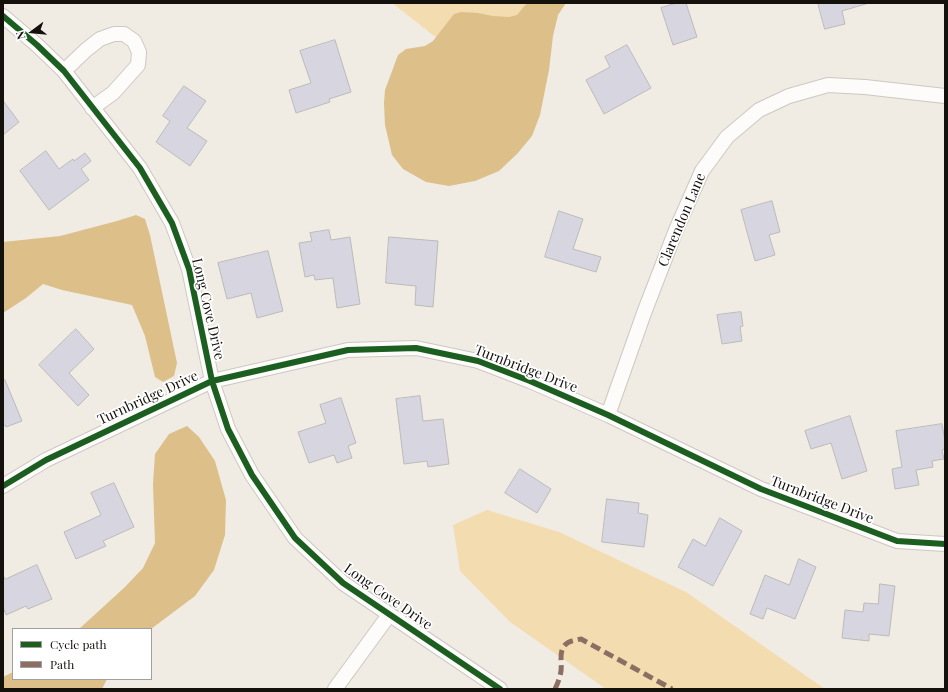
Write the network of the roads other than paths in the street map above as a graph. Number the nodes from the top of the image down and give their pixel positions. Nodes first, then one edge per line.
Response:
1 (3, 16) edge
2 (64, 71) junction
3 (945, 96) edge
4 (92, 108) junction
5 (212, 381) junction
6 (608, 415) junction
7 (3, 486) edge
8 (945, 544) edge
9 (389, 615) junction
10 (335, 689) edge
11 (500, 689) edge

1 - 2 street, Long Cove Drive
2 - 4 street, Long Cove Drive
2 - 4 street
3 - 6 street, Clarendon Lane
4 - 5 street, Long Cove Drive
5 - 6 street, Turnbridge Drive
5 - 7 street, Turnbridge Drive
5 - 9 street, Long Cove Drive
6 - 8 street, Turnbridge Drive
9 - 10 street
9 - 11 street, Long Cove Drive

